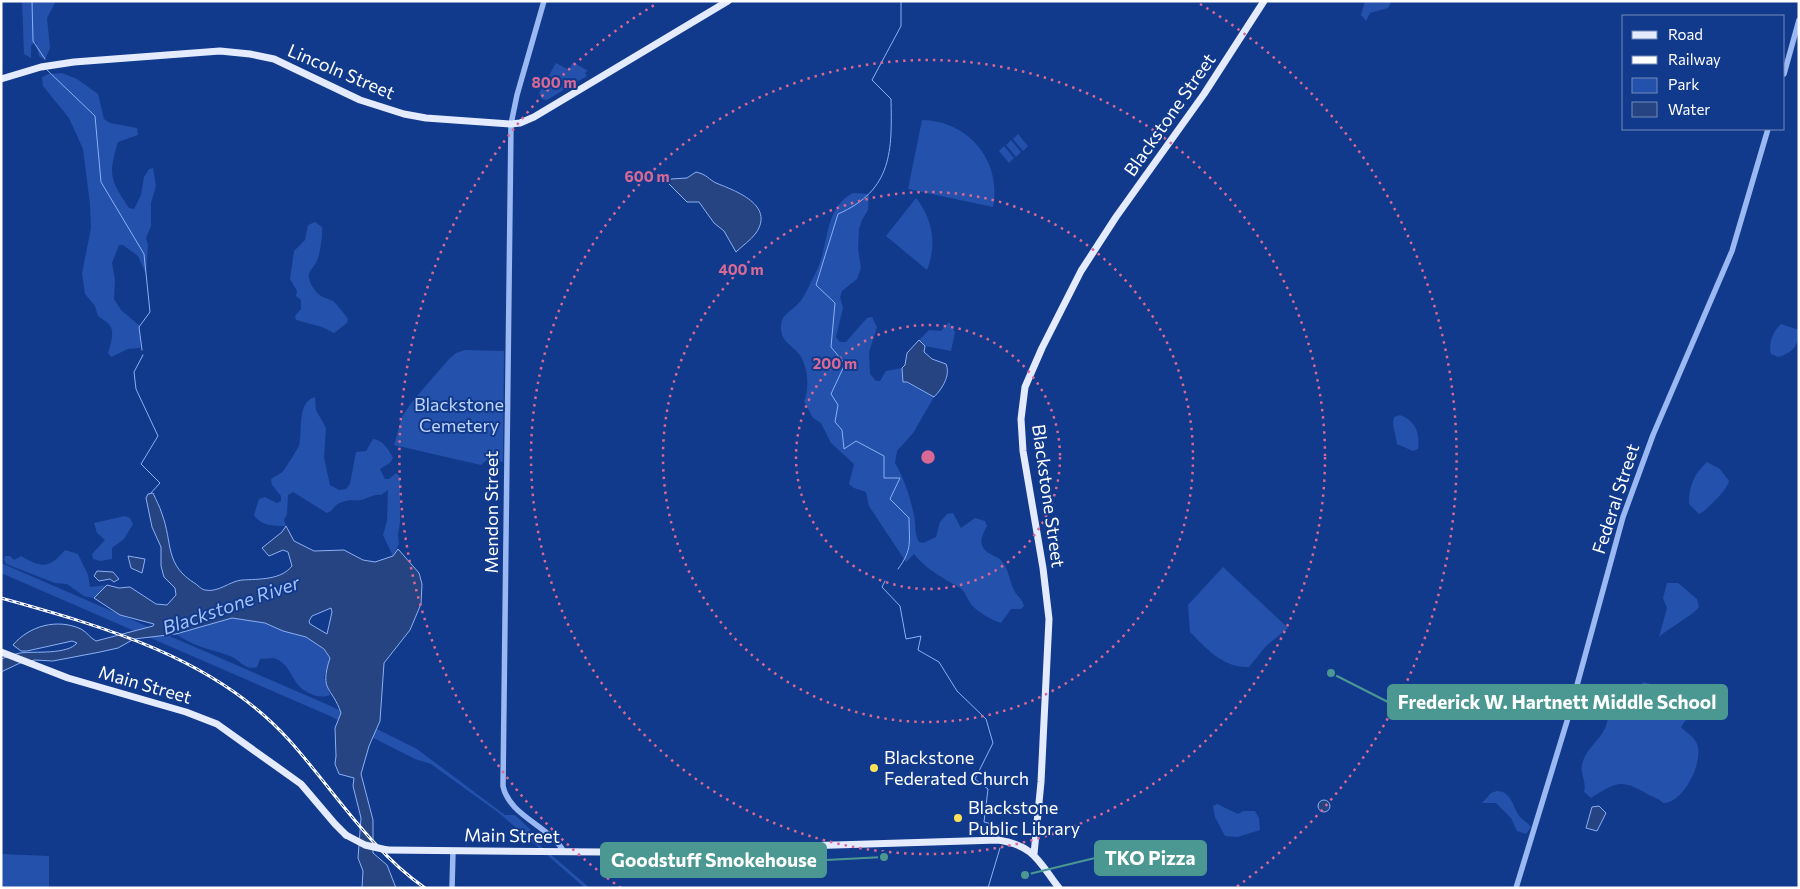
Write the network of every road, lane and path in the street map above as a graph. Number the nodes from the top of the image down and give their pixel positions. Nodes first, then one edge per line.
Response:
1 (544, 1) edge
2 (728, 1) edge
3 (1264, 1) edge
4 (1799, 20) edge
5 (1785, 70) edge
6 (1, 79) edge
7 (511, 124) junction
8 (1768, 130) edge
9 (3, 653) edge
10 (452, 851) junction
11 (564, 852) junction
12 (1034, 854) junction
13 (452, 888) edge
14 (1059, 888) edge
15 (1516, 888) edge

1 - 7 street, Mendon Street
2 - 7 main road, Lincoln Street
3 - 12 main road, Blackstone Street
4 - 5 street
6 - 7 main road, Lincoln Street
7 - 11 street, Mendon Street
8 - 15 street, Federal Street
9 - 10 main road, Main Street, bridge
10 - 11 main road, Main Street
10 - 13 street
11 - 12 main road, Main Street
12 - 14 main road, Main Street

